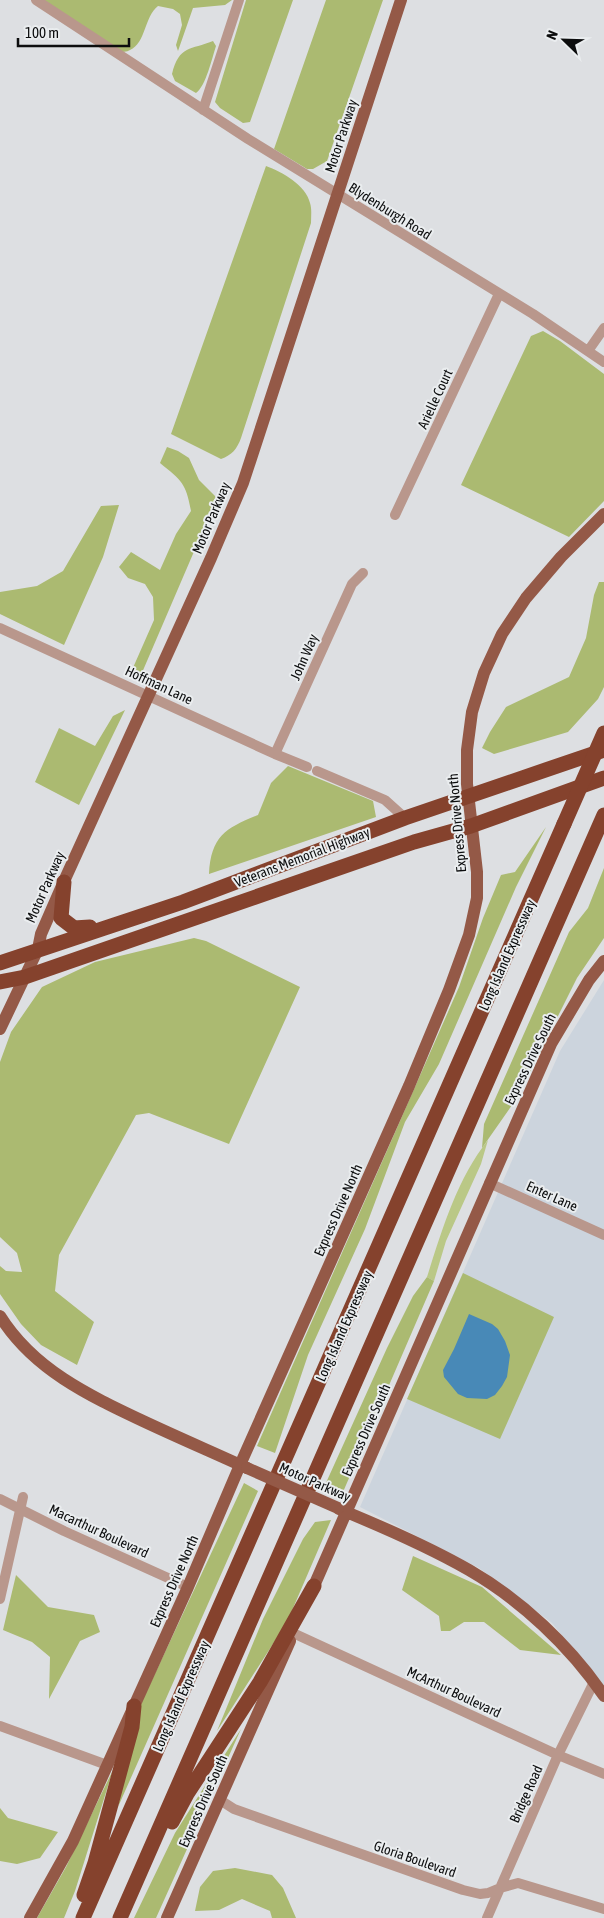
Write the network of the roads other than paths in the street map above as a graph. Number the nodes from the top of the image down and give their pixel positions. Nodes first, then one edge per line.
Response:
1 (36, 0) edge
2 (239, 0) edge
3 (401, 0) edge
4 (203, 110) junction
5 (338, 194) junction
6 (499, 294) junction
7 (604, 328) edge
8 (588, 351) junction
9 (604, 362) edge
10 (604, 514) edge
11 (395, 516) dead end
12 (363, 573) dead end
13 (0, 628) edge
14 (149, 695) junction
15 (604, 733) edge
16 (604, 750) edge
17 (275, 754) junction
18 (604, 778) edge
19 (468, 798) junction
20 (604, 815) edge
21 (405, 818) junction
22 (471, 826) junction
23 (64, 882) junction
24 (147, 914) junction
25 (38, 949) junction
26 (604, 961) edge
27 (0, 963) edge
28 (25, 977) junction
29 (0, 982) edge
30 (0, 1029) edge
31 (489, 1183) junction
32 (604, 1235) edge
33 (0, 1316) edge
34 (244, 1466) junction
35 (23, 1497) dead end
36 (0, 1499) edge
37 (20, 1509) junction
38 (342, 1510) junction
39 (314, 1586) junction
40 (188, 1587) junction
41 (0, 1599) edge
42 (294, 1633) junction
43 (594, 1682) junction
44 (604, 1696) edge
45 (134, 1706) junction
46 (0, 1726) edge
47 (558, 1755) junction
48 (107, 1765) junction
49 (604, 1774) edge
50 (220, 1800) junction
51 (500, 1888) junction
52 (604, 1909) edge
53 (30, 1918) edge
54 (76, 1918) edge
55 (83, 1918) edge
56 (120, 1918) edge
57 (167, 1918) edge
58 (487, 1918) edge

1 - 4 street, Blydenburgh Road
2 - 4 street
3 - 5 main road, Motor Parkway
4 - 5 street, Blydenburgh Road
5 - 6 street, Blydenburgh Road
5 - 14 main road, Motor Parkway
6 - 8 street, Blydenburgh Road
6 - 11 street, Arielle Court
7 - 8 street
8 - 9 street, Blydenburgh Road
10 - 19 main road, Express Drive North
12 - 17 street, John Way
13 - 14 street, Hoffman Lane
14 - 17 street, Hoffman Lane
14 - 23 main road, Motor Parkway
15 - 55 highway, Long Island Expressway, bridge
16 - 19 highway, Veterans Memorial Highway
17 - 21 street, Hoffman Lane
18 - 22 highway, Veterans Memorial Highway
19 - 21 highway, Veterans Memorial Highway
19 - 22 main road, Express Drive North
20 - 56 highway
21 - 24 highway, Veterans Memorial Highway
22 - 28 highway, Veterans Memorial Highway
22 - 34 main road, Express Drive North
23 - 24 highway
23 - 25 main road, Motor Parkway
24 - 25 highway, Veterans Memorial Highway
25 - 27 highway, Veterans Memorial Highway
25 - 28 main road, Motor Parkway
26 - 31 main road, Express Drive South
28 - 29 highway, Veterans Memorial Highway
28 - 30 main road, Motor Parkway
31 - 32 street, Enter Lane
31 - 38 main road, Express Drive South
33 - 34 main road, Motor Parkway
34 - 38 main road, Motor Parkway, bridge
34 - 40 main road, Express Drive North
35 - 37 street
36 - 37 street, Macarthur Boulevard
37 - 40 street, Macarthur Boulevard
37 - 41 street
38 - 39 main road, Express Drive South
38 - 43 main road, Motor Parkway
39 - 42 main road, Express Drive South
39 - 56 highway
40 - 45 main road, Express Drive North
42 - 47 street, McArthur Boulevard
42 - 50 main road, Express Drive South
43 - 44 main road, Motor Parkway
43 - 47 street, Bridge Road
45 - 48 main road, Express Drive North
45 - 54 highway
46 - 48 street
47 - 49 street, McArthur Boulevard
47 - 51 street, Bridge Road
48 - 53 main road, Express Drive North
50 - 51 street, Gloria Boulevard
50 - 57 main road, Express Drive South
51 - 52 street, Gloria Boulevard
51 - 58 street, Bridge Road

